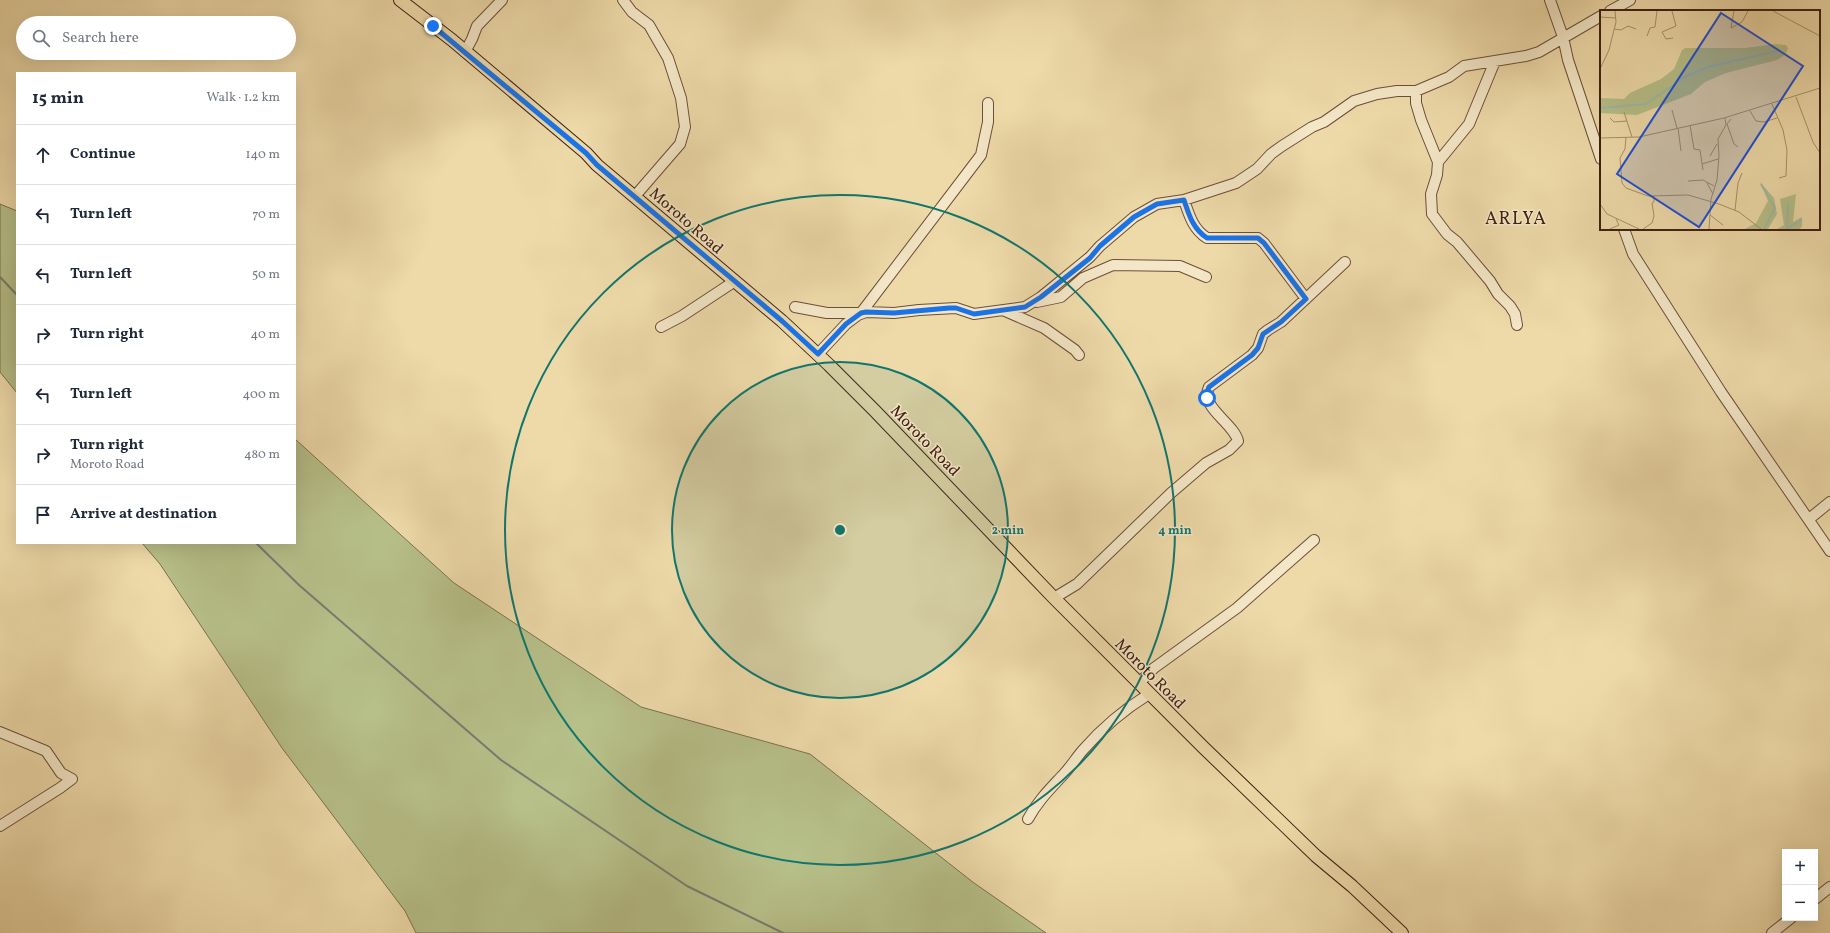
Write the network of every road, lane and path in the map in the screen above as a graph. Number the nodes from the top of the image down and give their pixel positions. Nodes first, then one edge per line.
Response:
1 (400, 0) edge
2 (502, 0) edge
3 (623, 0) edge
4 (1550, 0) edge
5 (1630, 0) edge
6 (1612, 10) edge
7 (1600, 17) edge
8 (1563, 37) junction
9 (465, 52) junction
10 (1495, 61) junction
11 (1416, 91) junction
12 (988, 103) dead end
13 (1600, 156) edge
14 (1438, 162) junction
15 (635, 196) junction
16 (1184, 200) junction
17 (1624, 230) edge
18 (1345, 262) dead end
19 (1206, 277) dead end
20 (735, 281) junction
21 (1306, 299) junction
22 (1033, 302) junction
23 (795, 307) dead end
24 (1005, 310) junction
25 (861, 313) junction
26 (1517, 325) dead end
27 (661, 327) dead end
28 (818, 354) junction
29 (1079, 355) dead end
30 (1830, 502) edge
31 (1809, 519) junction
32 (1314, 540) dead end
33 (1830, 551) edge
34 (1054, 598) junction
35 (1139, 683) junction
36 (1149, 694) junction
37 (0, 732) edge
38 (1028, 819) dead end
39 (0, 826) edge
40 (1830, 887) edge
41 (1818, 897) edge
42 (1787, 921) edge
43 (1402, 933) edge
44 (1772, 933) edge

1 - 9 main road, Moroto Road
2 - 9 street
3 - 15 street
4 - 8 street
5 - 6 street
7 - 8 street
8 - 10 street
8 - 13 street
9 - 15 main road, Moroto Road
10 - 11 street
10 - 14 street
11 - 14 street
11 - 16 street
12 - 25 street
14 - 26 street
15 - 20 main road, Moroto Road
16 - 21 street
16 - 22 street
17 - 31 street
18 - 21 street
19 - 22 street
20 - 27 street
20 - 28 main road, Moroto Road
21 - 34 street
22 - 24 street
23 - 25 street
24 - 25 street
24 - 29 street
25 - 28 street
28 - 34 main road, Moroto Road
30 - 31 street
31 - 33 street
32 - 35 street
34 - 35 main road, Moroto Road
35 - 36 main road, Moroto Road
36 - 38 street
36 - 43 main road, Moroto Road
37 - 39 street
40 - 41 street
42 - 44 street

